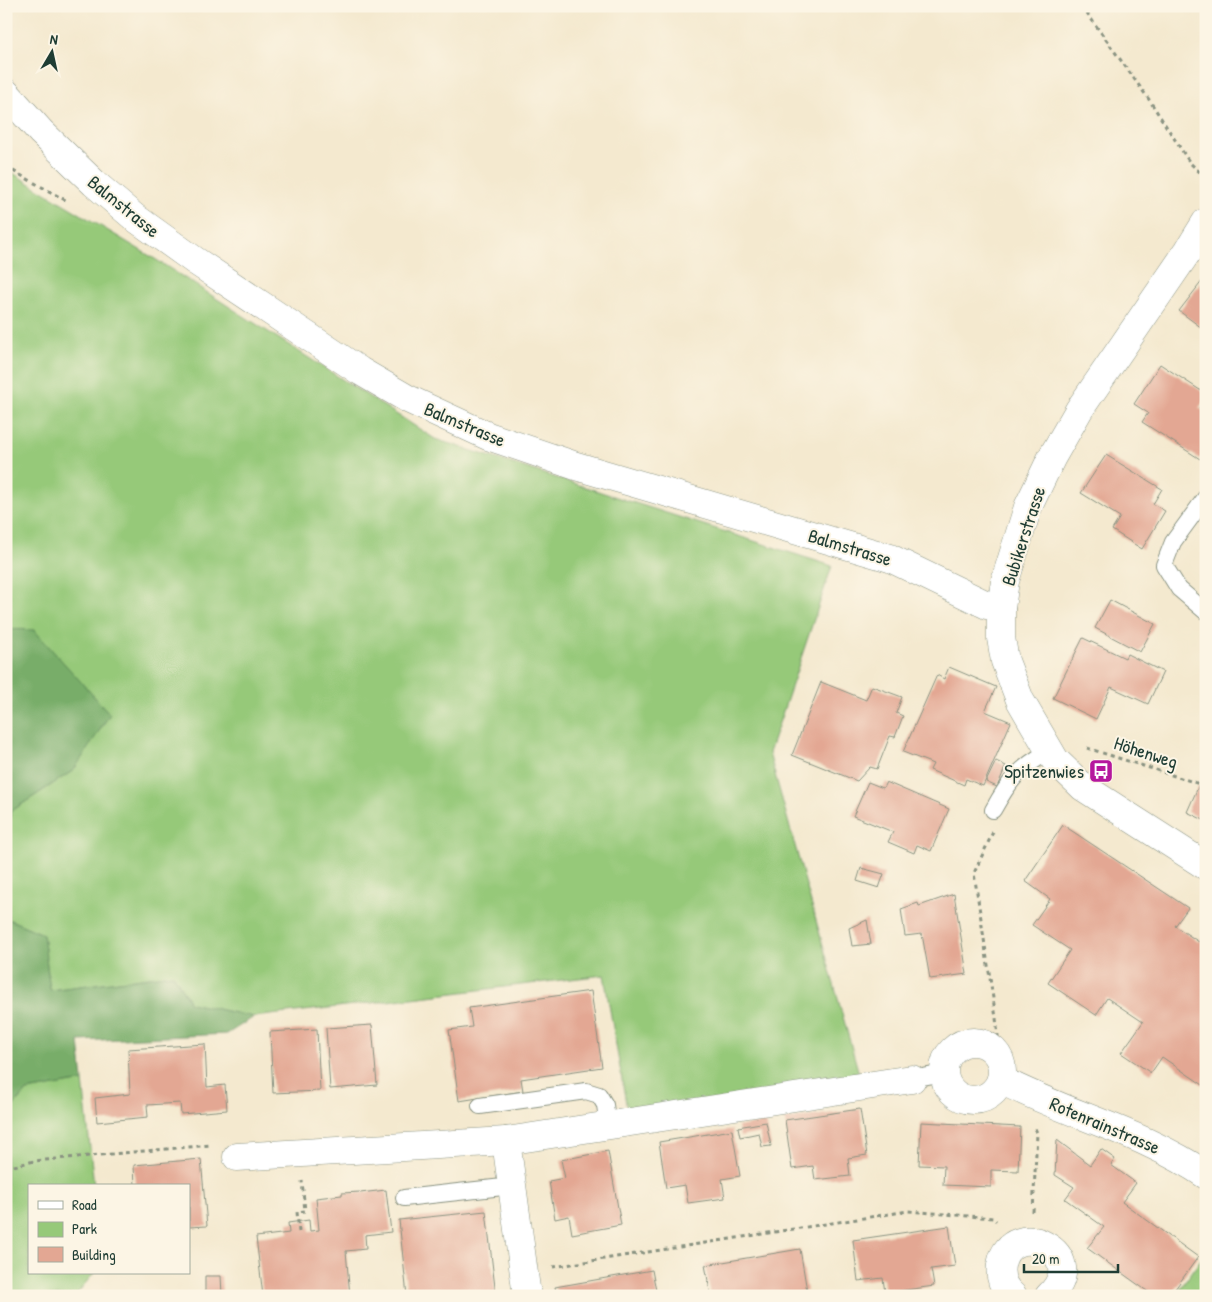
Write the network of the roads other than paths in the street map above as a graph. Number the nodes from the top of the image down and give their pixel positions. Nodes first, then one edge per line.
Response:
1 (6, 93) edge
2 (1206, 222) edge
3 (1206, 497) edge
4 (1001, 608) junction
5 (1206, 612) edge
6 (1048, 752) junction
7 (993, 810) road end
8 (1206, 866) edge
9 (944, 1073) junction
10 (912, 1079) joint
11 (1012, 1086) junction
12 (480, 1106) dead end
13 (608, 1126) junction
14 (506, 1141) junction
15 (237, 1157) road end
16 (1206, 1175) edge
17 (512, 1186) junction
18 (404, 1198) dead end
19 (525, 1284) edge
20 (1005, 1294) edge
21 (1049, 1296) edge

1 - 4 street, Balmstrasse
2 - 4 street, Bubikerstrasse
3 - 5 lane
4 - 6 street, Bubikerstrasse
6 - 7 lane
6 - 8 street, Bubikerstrasse
9 - 10 lane
9 - 11 street
9 - 11 street
10 - 13 street
11 - 16 street, Rotenrainstrasse
12 - 13 lane
13 - 14 street
14 - 15 street
14 - 17 street
17 - 18 lane
17 - 19 street
20 - 21 street

